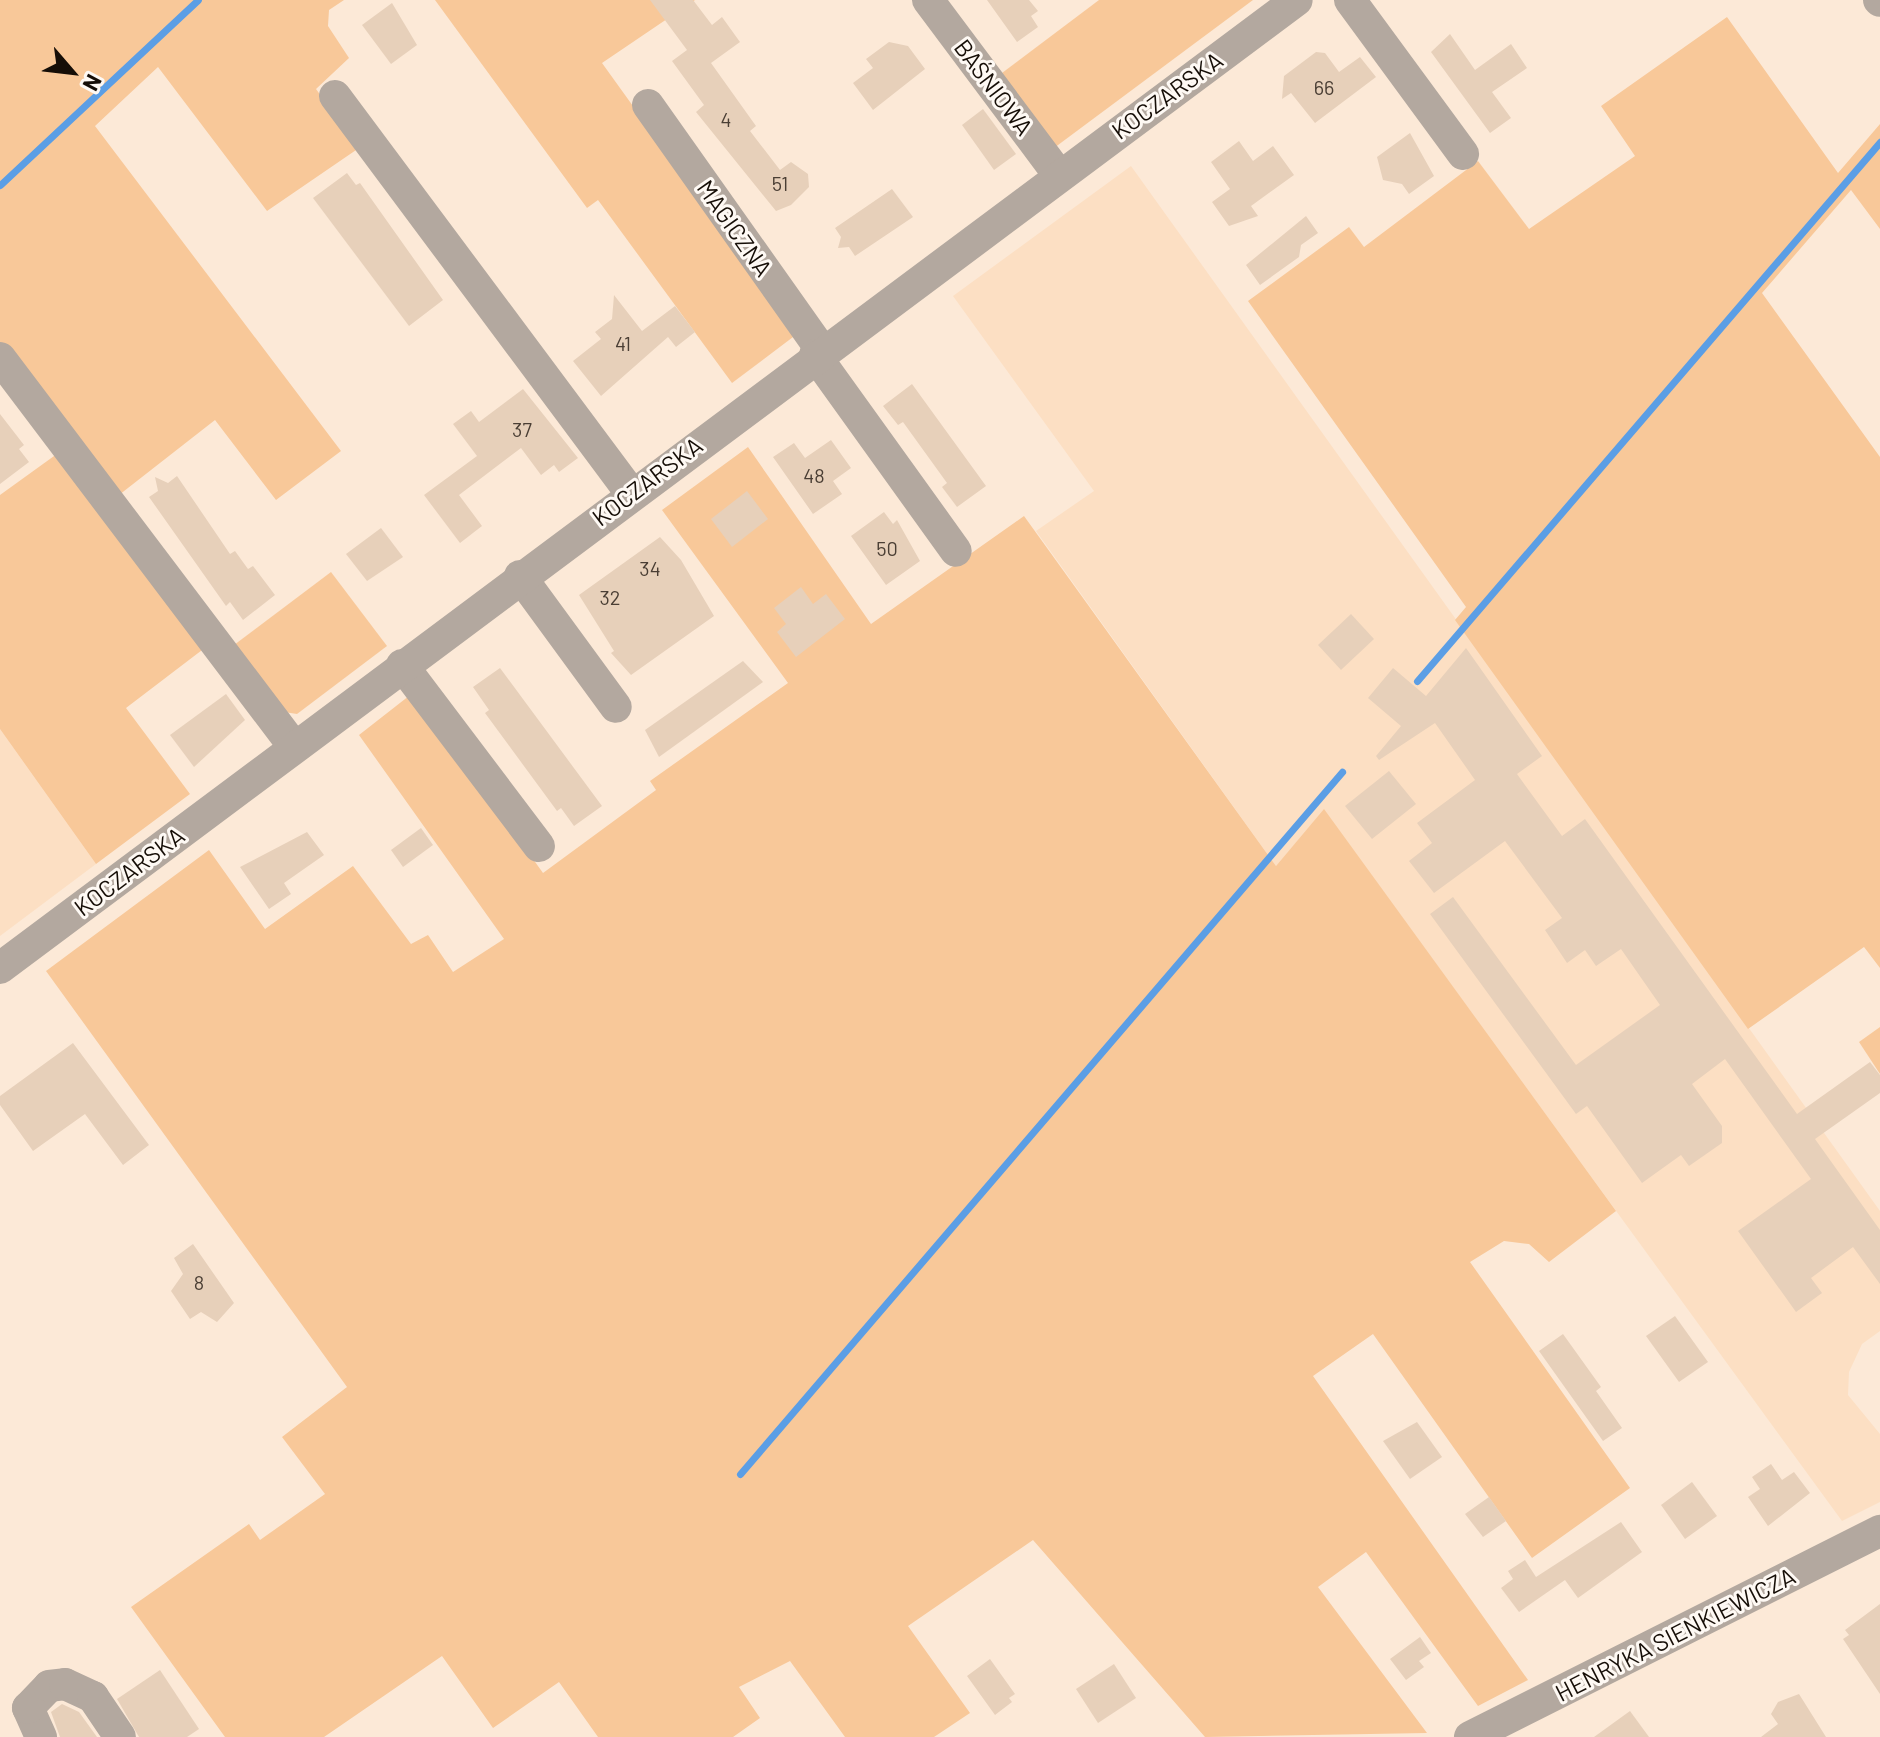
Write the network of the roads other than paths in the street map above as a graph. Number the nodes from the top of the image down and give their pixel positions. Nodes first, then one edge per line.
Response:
1 (928, 0) edge
2 (1297, 0) edge
3 (1350, 0) edge
4 (335, 96) dead end
5 (648, 105) dead end
6 (1463, 154) dead end
7 (1059, 175) junction
8 (818, 353) junction
9 (0, 358) edge
10 (631, 493) junction
11 (956, 551) dead end
12 (520, 576) junction
13 (402, 665) junction
14 (616, 707) dead end
15 (294, 747) junction
16 (539, 846) dead end
17 (0, 968) edge
18 (1880, 1531) edge
19 (41, 1737) edge
20 (120, 1737) edge
21 (1470, 1737) edge

1 - 7 street, BAŚNIOWA
2 - 7 street, KOCZARSKA
3 - 6 street
4 - 10 street
5 - 8 street, MAGICZNA
7 - 8 street, KOCZARSKA
8 - 10 street, KOCZARSKA
8 - 11 street, MAGICZNA
9 - 15 street
10 - 12 street, KOCZARSKA
12 - 13 street, KOCZARSKA
12 - 14 street
13 - 15 street, KOCZARSKA
13 - 16 street
15 - 17 street, KOCZARSKA
18 - 21 street, HENRYKA SIENKIEWICZA
19 - 20 street

